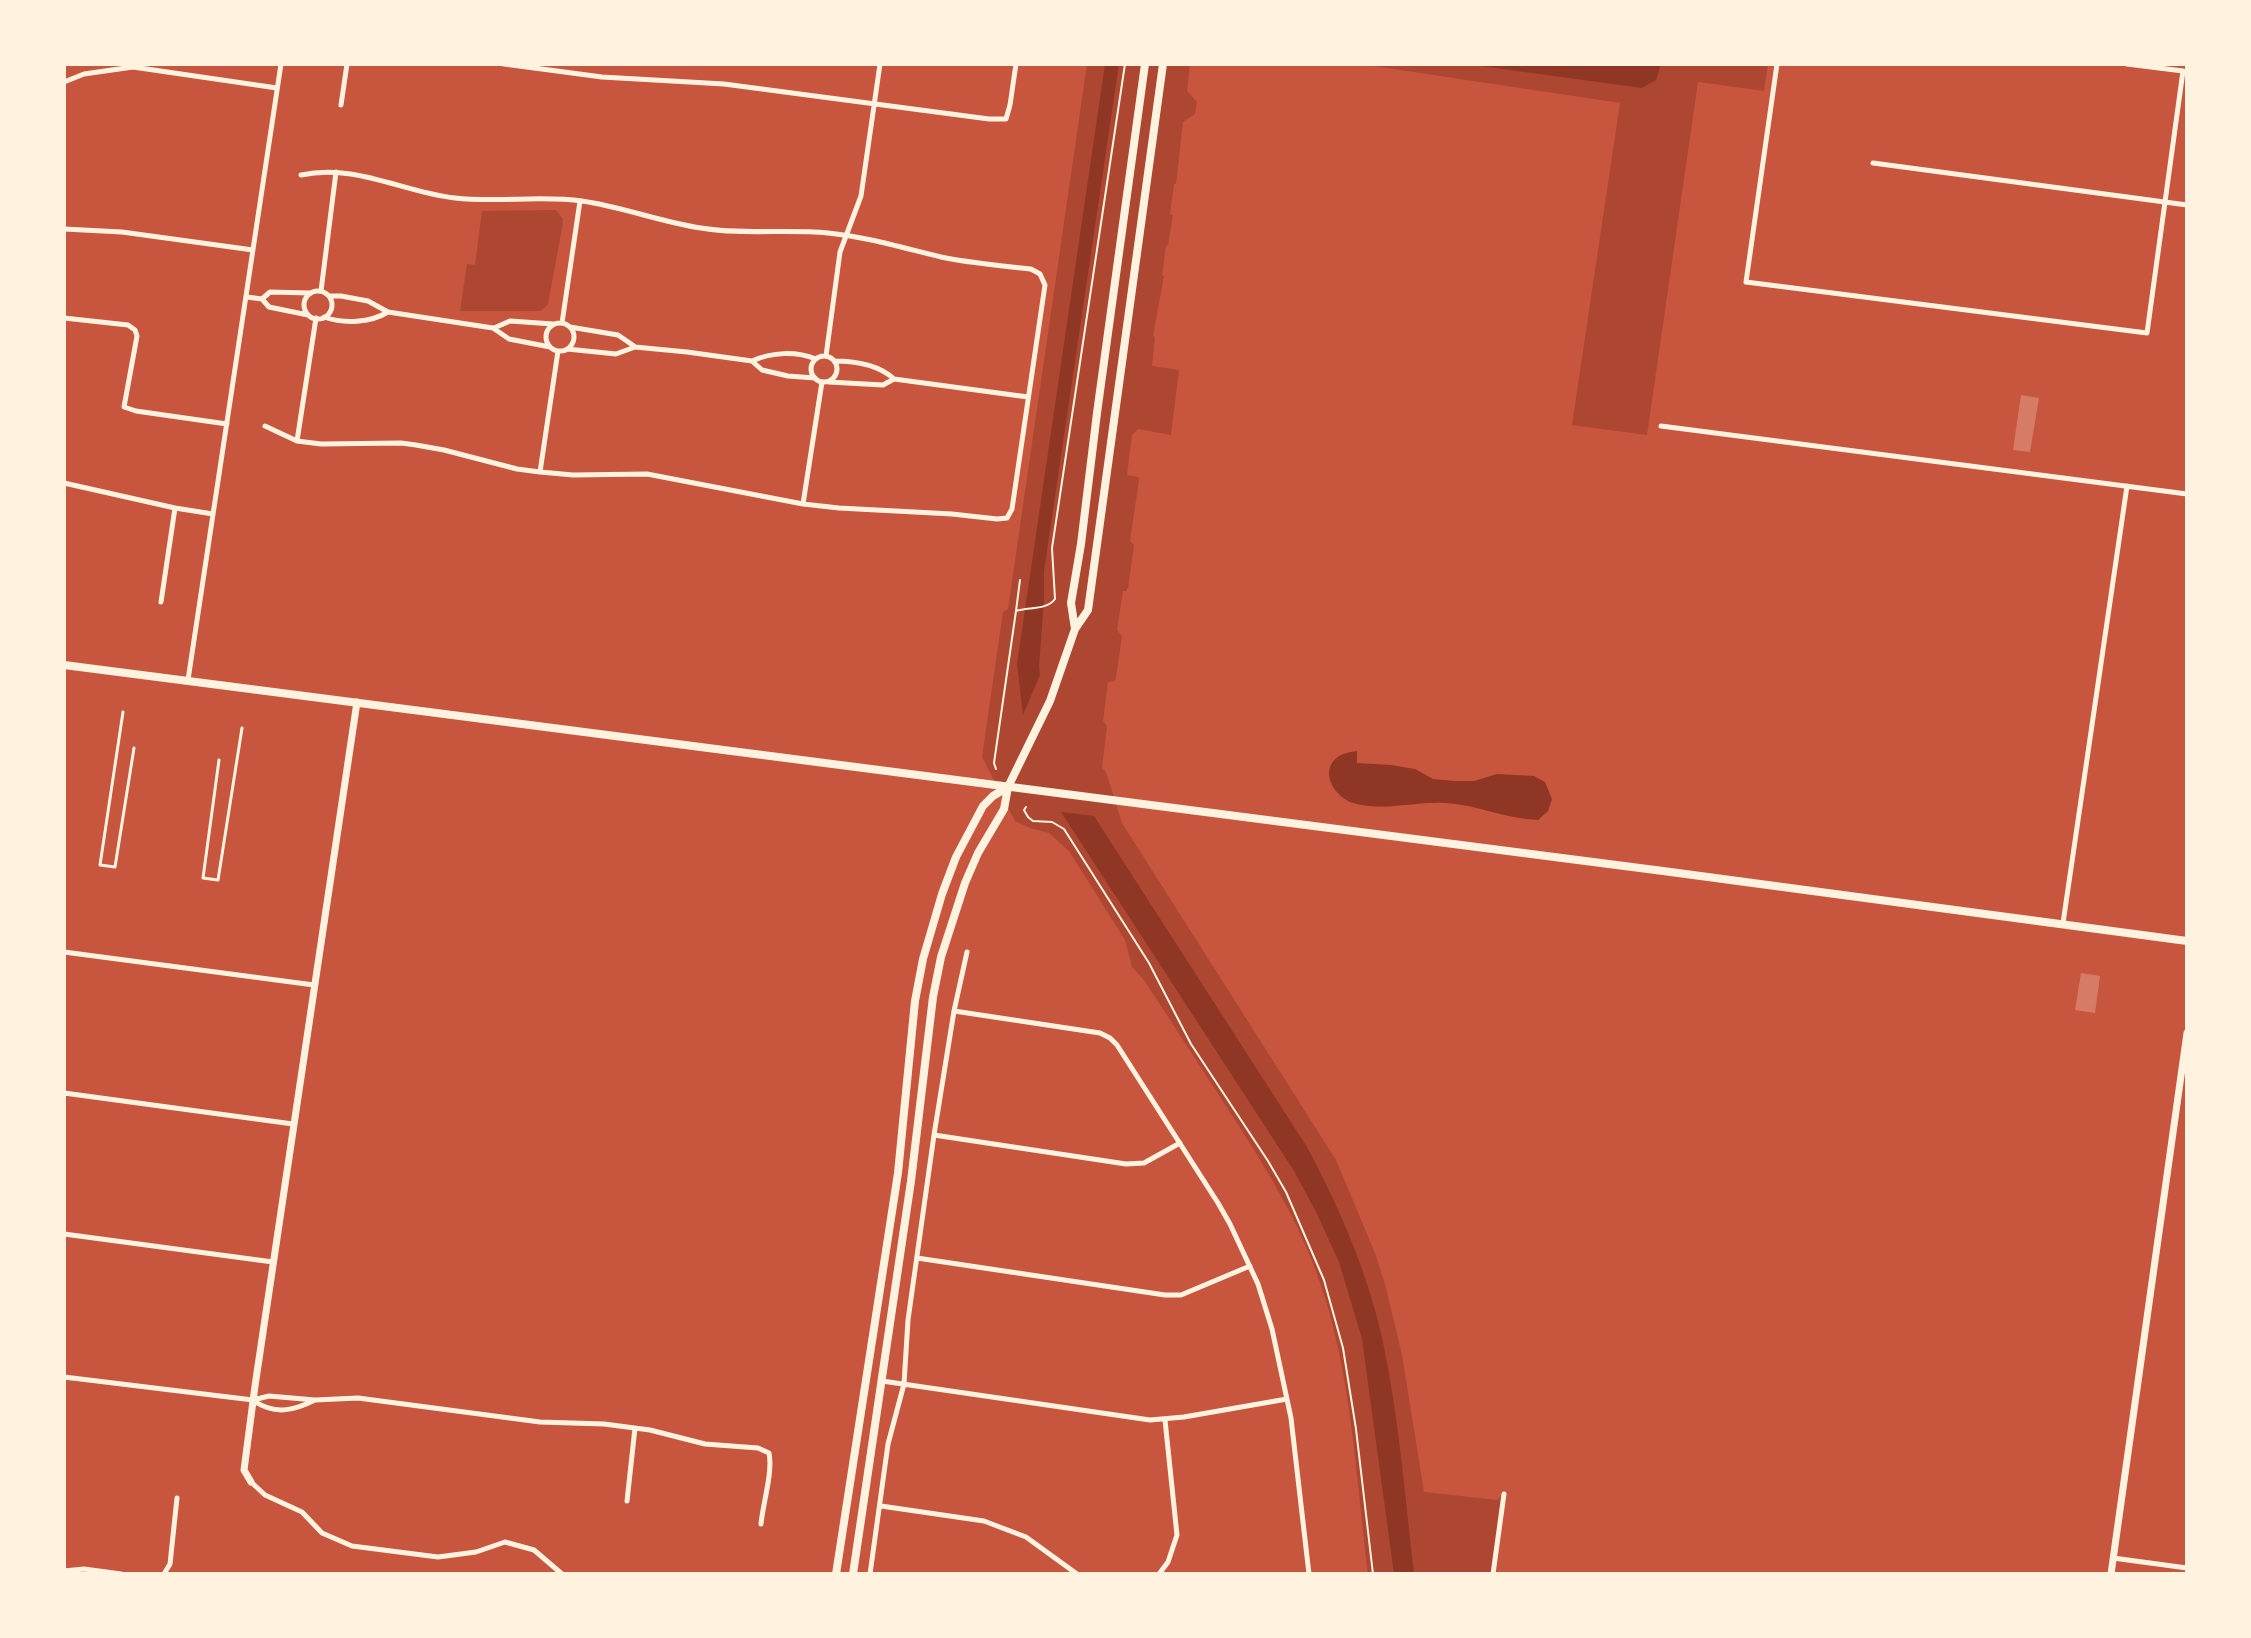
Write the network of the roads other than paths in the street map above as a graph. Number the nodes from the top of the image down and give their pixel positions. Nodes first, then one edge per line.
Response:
1 (281, 64) edge
2 (347, 64) edge
3 (504, 64) edge
4 (880, 64) edge
5 (1016, 64) edge
6 (1145, 64) edge
7 (1163, 64) edge
8 (1777, 64) edge
9 (2127, 64) edge
10 (131, 66) edge
11 (64, 82) edge
12 (277, 88) junction
13 (875, 104) junction
14 (341, 105) dead end
15 (1873, 163) dead end
16 (336, 172) junction
17 (301, 175) dead end
18 (580, 201) junction
19 (2166, 202) junction
20 (2187, 205) edge
21 (64, 229) edge
22 (845, 236) junction
23 (253, 250) junction
24 (321, 291) junction
25 (310, 293) junction
26 (329, 296) junction
27 (247, 297) junction
28 (262, 299) junction
29 (388, 312) junction
30 (308, 315) junction
31 (324, 317) junction
32 (64, 318) edge
33 (316, 318) junction
34 (562, 323) junction
35 (553, 324) junction
36 (570, 327) junction
37 (493, 328) junction
38 (550, 347) junction
39 (635, 347) junction
40 (567, 349) junction
41 (558, 351) junction
42 (826, 356) junction
43 (816, 359) junction
44 (752, 361) junction
45 (834, 361) junction
46 (894, 379) junction
47 (821, 380) junction
48 (1028, 397) junction
49 (227, 424) junction
50 (265, 426) dead end
51 (1661, 426) dead end
52 (297, 441) junction
53 (540, 472) junction
54 (64, 483) edge
55 (2127, 486) junction
56 (2187, 494) edge
57 (803, 504) junction
58 (175, 508) junction
59 (213, 514) junction
60 (161, 602) dead end
61 (1075, 629) junction
62 (64, 665) edge
63 (188, 680) junction
64 (357, 702) junction
65 (123, 712) dead end
66 (242, 728) dead end
67 (134, 748) dead end
68 (219, 760) dead end
69 (1008, 787) junction
70 (2063, 923) junction
71 (2187, 941) edge
72 (64, 952) edge
73 (967, 952) dead end
74 (314, 985) junction
75 (918, 985) junction
76 (935, 988) junction
77 (954, 1011) junction
78 (2187, 1033) edge
79 (2184, 1074) edge
80 (64, 1093) edge
81 (293, 1124) junction
82 (934, 1135) junction
83 (1180, 1143) junction
84 (64, 1234) edge
85 (917, 1258) junction
86 (273, 1262) junction
87 (1250, 1266) junction
88 (64, 1377) edge
89 (865, 1379) junction
90 (882, 1381) junction
91 (904, 1384) junction
92 (1287, 1399) junction
93 (253, 1400) junction
94 (315, 1400) junction
95 (1165, 1420) junction
96 (635, 1428) junction
97 (251, 1482) joint
98 (1504, 1494) dead end
99 (177, 1498) dead end
100 (627, 1501) dead end
101 (881, 1506) junction
102 (761, 1524) dead end
103 (2113, 1558) junction
104 (2187, 1568) edge
105 (64, 1571) edge
106 (121, 1574) edge
107 (164, 1574) edge
108 (562, 1574) edge
109 (836, 1574) edge
110 (853, 1574) edge
111 (870, 1574) edge
112 (1077, 1574) edge
113 (1159, 1574) edge
114 (1309, 1574) edge
115 (1492, 1574) edge
116 (2111, 1574) edge

1 - 12 street
2 - 14 street
3 - 13 street
4 - 13 street
5 - 13 street
6 - 61 main road
7 - 61 main road
8 - 19 street
9 - 19 street
10 - 11 street
10 - 12 street
12 - 23 street
13 - 22 street
15 - 19 street
16 - 17 street
16 - 18 street
16 - 24 street
18 - 22 street
18 - 34 street
19 - 20 street
21 - 23 street
22 - 42 street
22 - 48 street
23 - 27 street
24 - 25 street
24 - 26 street
25 - 28 street
25 - 30 street
26 - 29 street
26 - 31 street
27 - 28 street
27 - 49 street
28 - 30 street
29 - 31 street
29 - 37 street
30 - 33 street
31 - 33 street
32 - 49 street
33 - 52 street
34 - 35 street
34 - 36 street
35 - 37 street
35 - 38 street
36 - 39 street
36 - 40 street
37 - 38 street
38 - 41 street
39 - 40 street
39 - 44 street
40 - 41 street
41 - 53 street
42 - 43 street
42 - 45 street
43 - 44 street
43 - 47 street
44 - 47 street
45 - 46 street
45 - 47 street
46 - 47 street
46 - 48 street
47 - 57 street
48 - 57 street
49 - 59 street
50 - 52 street
51 - 55 street
52 - 53 street
53 - 57 street
54 - 58 street
55 - 56 street
55 - 70 street
58 - 59 street
58 - 60 street
59 - 63 street
61 - 69 main road
62 - 63 main road
63 - 64 main road
64 - 69 main road
64 - 74 street
65 - 67 lane
66 - 68 lane
69 - 70 main road
69 - 75 main road
69 - 76 main road
70 - 71 main road
72 - 74 street
73 - 77 street
74 - 81 street
75 - 76 main road
75 - 89 main road
76 - 90 main road
77 - 82 street
77 - 83 street
78 - 79 street
79 - 103 street
80 - 81 street
81 - 86 street
82 - 83 street
82 - 85 street
83 - 87 street
84 - 86 street
85 - 87 street
85 - 91 street
86 - 93 street
87 - 92 street
88 - 93 street
89 - 90 main road
89 - 109 main road
90 - 91 street
90 - 110 main road
91 - 95 street
91 - 101 street
92 - 95 street
92 - 114 street
93 - 94 street
93 - 94 street
93 - 97 street
94 - 96 street
95 - 113 street
96 - 100 street
96 - 102 street
97 - 108 street
98 - 115 street
99 - 107 street
101 - 111 street
101 - 112 street
103 - 104 street
103 - 116 street
105 - 106 street

